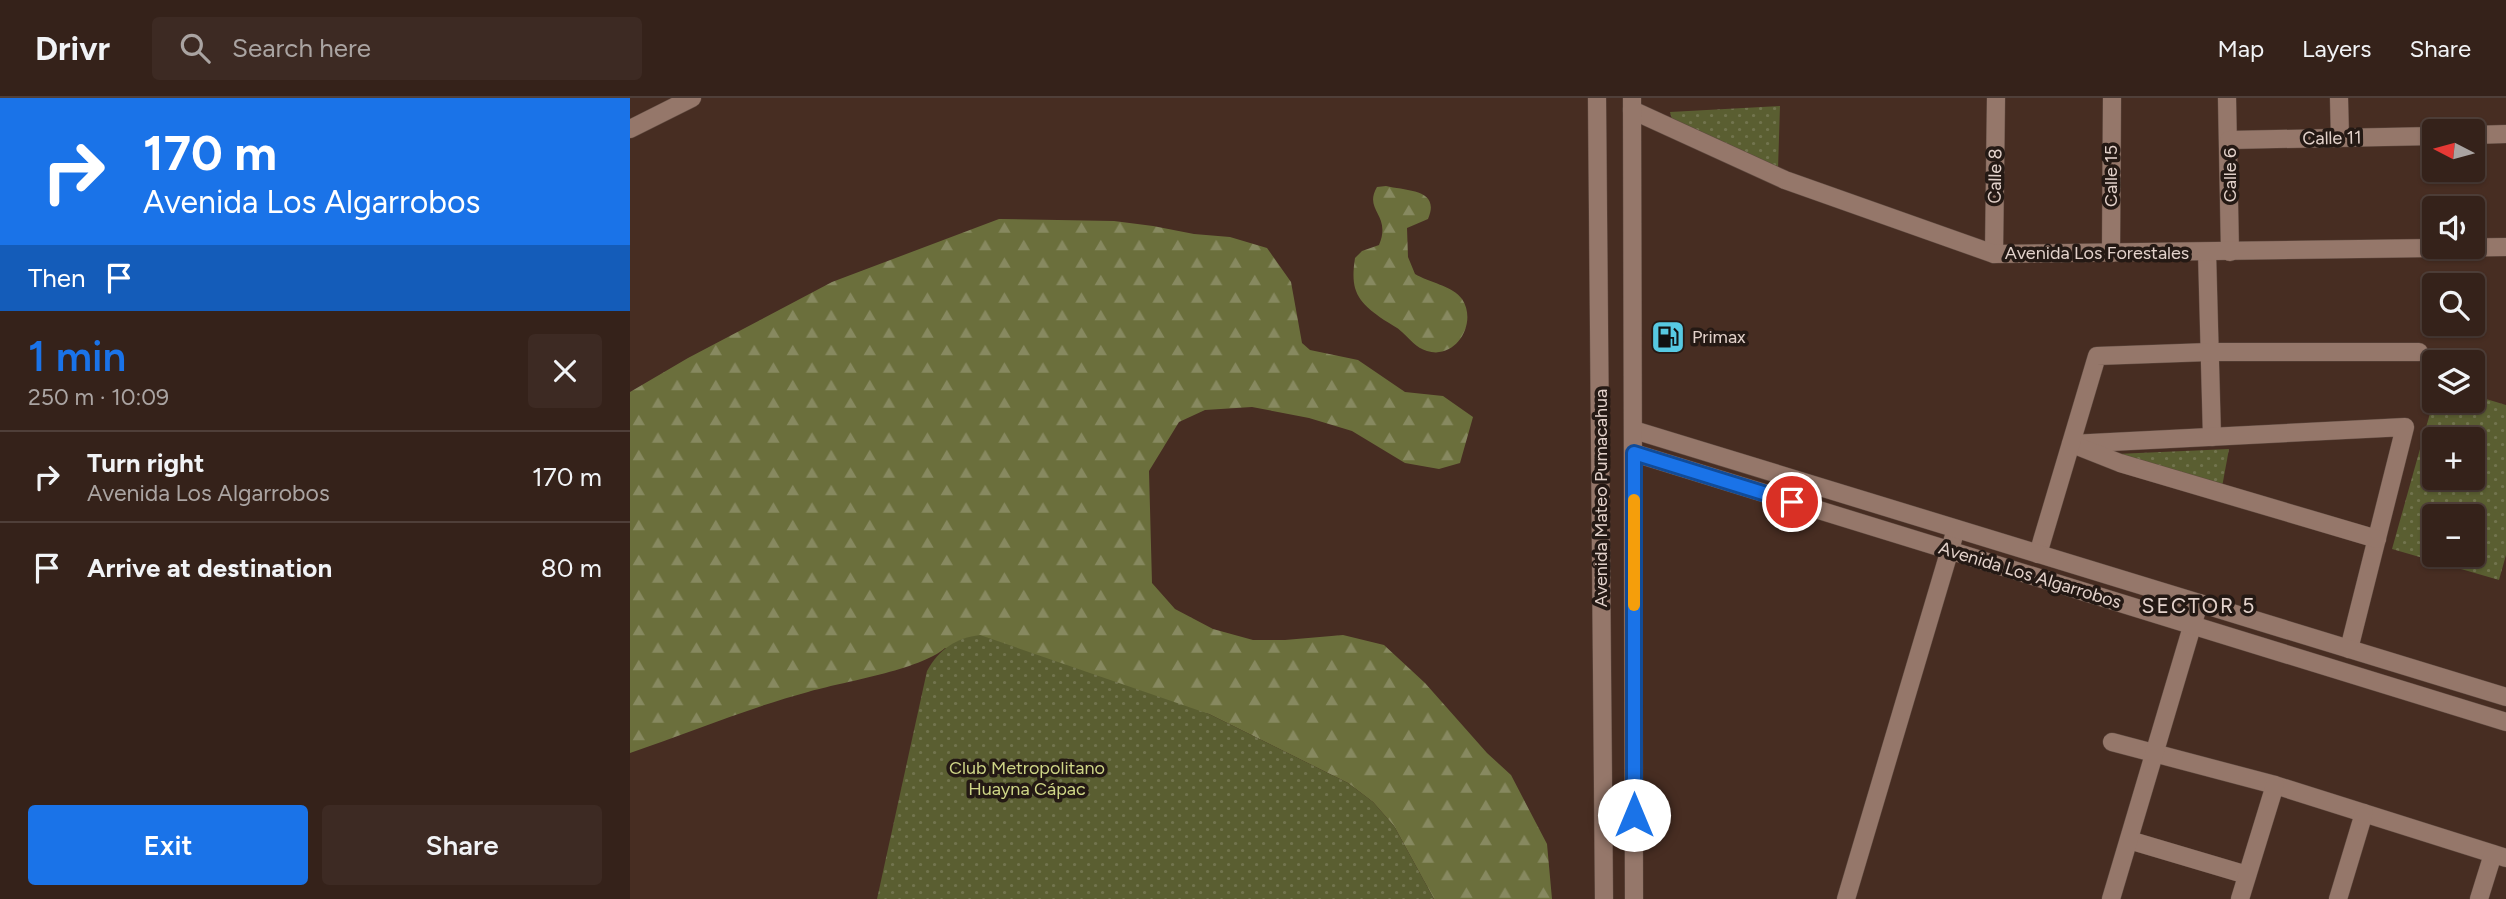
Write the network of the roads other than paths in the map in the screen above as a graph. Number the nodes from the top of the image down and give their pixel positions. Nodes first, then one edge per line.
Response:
1 (692, 98) edge
2 (1597, 98) edge
3 (1996, 98) edge
4 (2112, 98) edge
5 (2227, 98) edge
6 (2339, 98) edge
7 (1632, 104) edge
8 (630, 129) edge
9 (2506, 134) edge
10 (2485, 135) edge
11 (2422, 136) edge
12 (2340, 138) junction
13 (2230, 140) junction
14 (2506, 247) edge
15 (2207, 252) junction
16 (2230, 252) junction
17 (2111, 253) junction
18 (1994, 254) junction
19 (2209, 352) junction
20 (2419, 352) dead end
21 (1634, 430) junction
22 (2211, 437) junction
23 (2071, 444) junction
24 (1634, 453) junction
25 (1956, 529) junction
26 (2377, 539) junction
27 (1950, 551) junction
28 (2038, 554) junction
29 (2199, 603) junction
30 (2192, 625) junction
31 (2349, 649) junction
32 (2506, 697) edge
33 (2506, 722) edge
34 (2112, 742) dead end
35 (2155, 753) junction
36 (2275, 785) junction
37 (2364, 813) junction
38 (2129, 839) junction
39 (2499, 856) edge
40 (2247, 875) junction
41 (1604, 899) edge
42 (1634, 899) edge
43 (1846, 899) edge
44 (2111, 899) edge
45 (2240, 899) edge
46 (2338, 899) edge
47 (2479, 899) edge

1 - 8 street
2 - 41 street, Avenida Mateo Pumacahua
3 - 18 street, Calle 8
4 - 17 street, Calle 15
5 - 13 street, Calle 6
6 - 12 street
7 - 18 street, Avenida Los Forestales
7 - 21 street, Avenida Mateo Pumacahua
9 - 10 street
11 - 12 street, Calle 11
12 - 13 street, Calle 11
13 - 16 street, Calle 6
14 - 16 street, Avenida Los Forestales
15 - 16 street, Avenida Los Forestales
15 - 17 street, Avenida Los Forestales
15 - 19 street
17 - 18 street, Avenida Los Forestales
19 - 20 street
19 - 22 street
19 - 23 street
21 - 24 street, Avenida Mateo Pumacahua
21 - 25 street, Avenida Los Algarrobos
22 - 23 street
22 - 26 street
23 - 26 street
23 - 28 street
24 - 27 street, Avenida Los Algarrobos
24 - 42 street, Avenida Mateo Pumacahua
25 - 27 street
25 - 28 street, Avenida Los Algarrobos
26 - 31 street
27 - 30 street, Avenida Los Algarrobos
27 - 43 street
28 - 29 street, Avenida Los Algarrobos
29 - 30 street
29 - 31 street, Avenida Los Algarrobos
30 - 33 street, Avenida Los Algarrobos
30 - 35 street
31 - 32 street, Avenida Los Algarrobos
34 - 35 street
35 - 36 street
35 - 38 street
36 - 37 street
36 - 40 street
37 - 39 street
37 - 46 street
38 - 40 street
38 - 44 street
39 - 47 street
40 - 45 street

